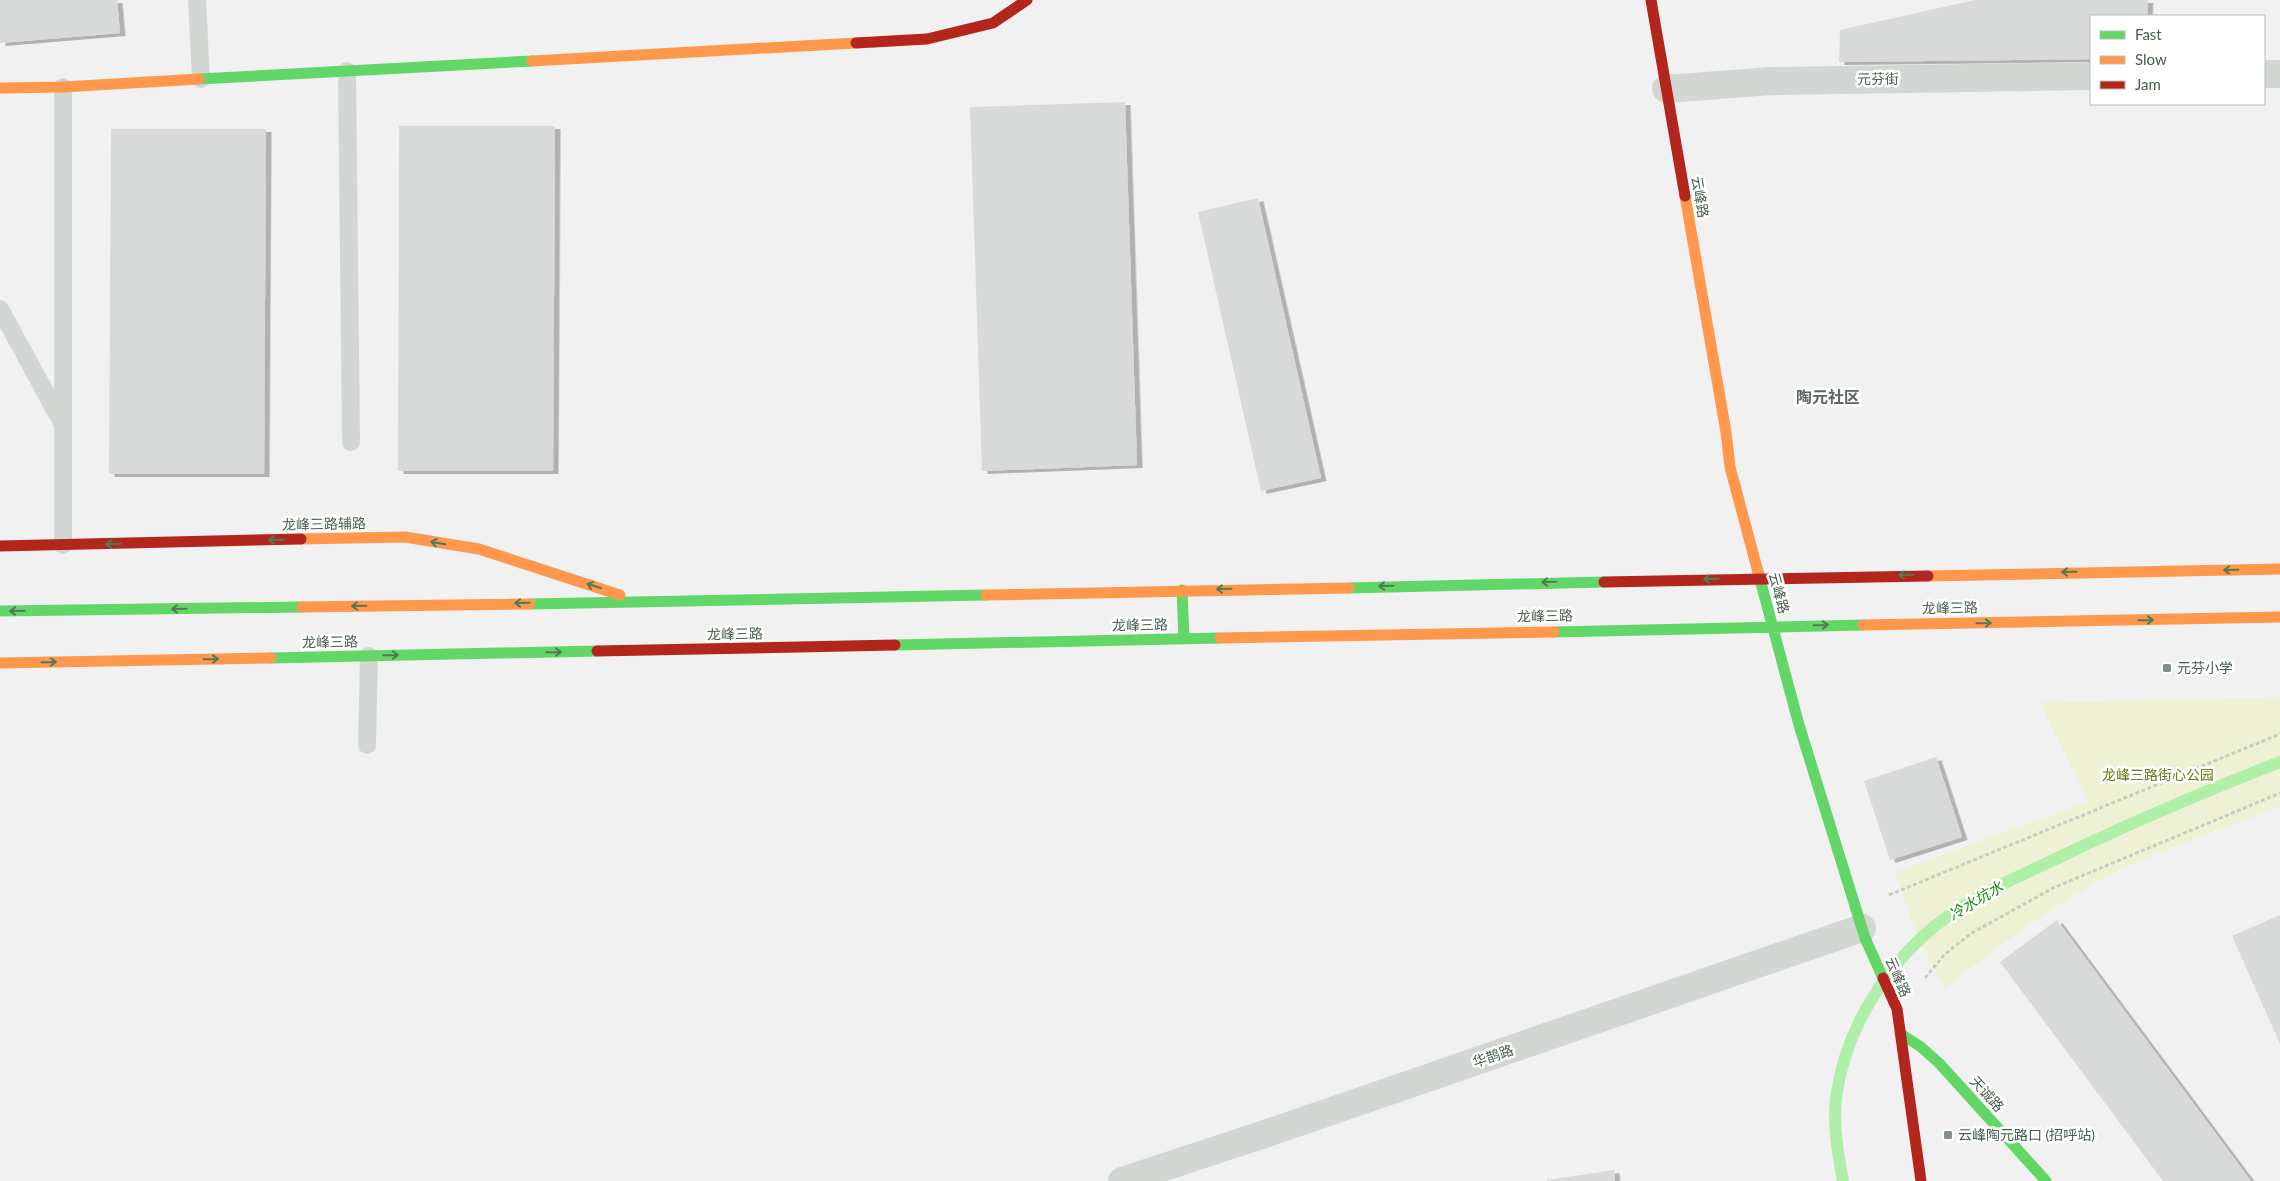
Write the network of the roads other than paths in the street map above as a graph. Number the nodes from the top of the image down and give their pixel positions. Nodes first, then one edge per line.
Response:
1 (197, 0) edge
2 (1027, 0) edge
3 (1651, 0) edge
4 (347, 71) junction
5 (2265, 74) edge
6 (2280, 74) edge
7 (2090, 76) edge
8 (201, 79) junction
9 (63, 87) junction
10 (0, 88) edge
11 (1666, 89) junction
12 (0, 309) edge
13 (63, 424) junction
14 (351, 442) dead end
15 (63, 545) junction
16 (0, 546) edge
17 (2280, 569) edge
18 (1760, 578) junction
19 (1182, 590) junction
20 (640, 601) junction
21 (0, 611) edge
22 (2280, 618) edge
23 (1772, 626) junction
24 (1184, 639) junction
25 (369, 656) junction
26 (0, 663) edge
27 (367, 745) dead end
28 (1862, 928) junction
29 (1901, 1034) junction
30 (1122, 1181) edge
31 (1921, 1181) edge
32 (2046, 1181) edge

1 - 8 lane
2 - 4 main road
3 - 11 main road, 云峰路
4 - 8 main road
4 - 14 lane
5 - 6 street
7 - 11 street, 元芬街
8 - 9 main road
9 - 10 main road
9 - 13 lane
11 - 18 main road, 云峰路
12 - 13 lane
13 - 15 lane
15 - 16 main road, 龙峰三路辅路
20 -> 15 main road, 龙峰三路辅路
17 -> 18 main road
18 -> 19 main road
18 - 23 main road, 云峰路
19 - 20 main road
19 - 24 main road
20 -> 21 main road
23 -> 22 main road, 龙峰三路
23 - 24 main road, 龙峰三路
23 - 28 main road, 云峰路
25 -> 24 main road, 龙峰三路
26 -> 25 main road, 龙峰三路
25 - 27 lane
28 - 29 main road, 云峰路
28 - 30 street, 华鹊路
29 - 31 main road, 云峰路
29 - 32 main road, 天诚路

